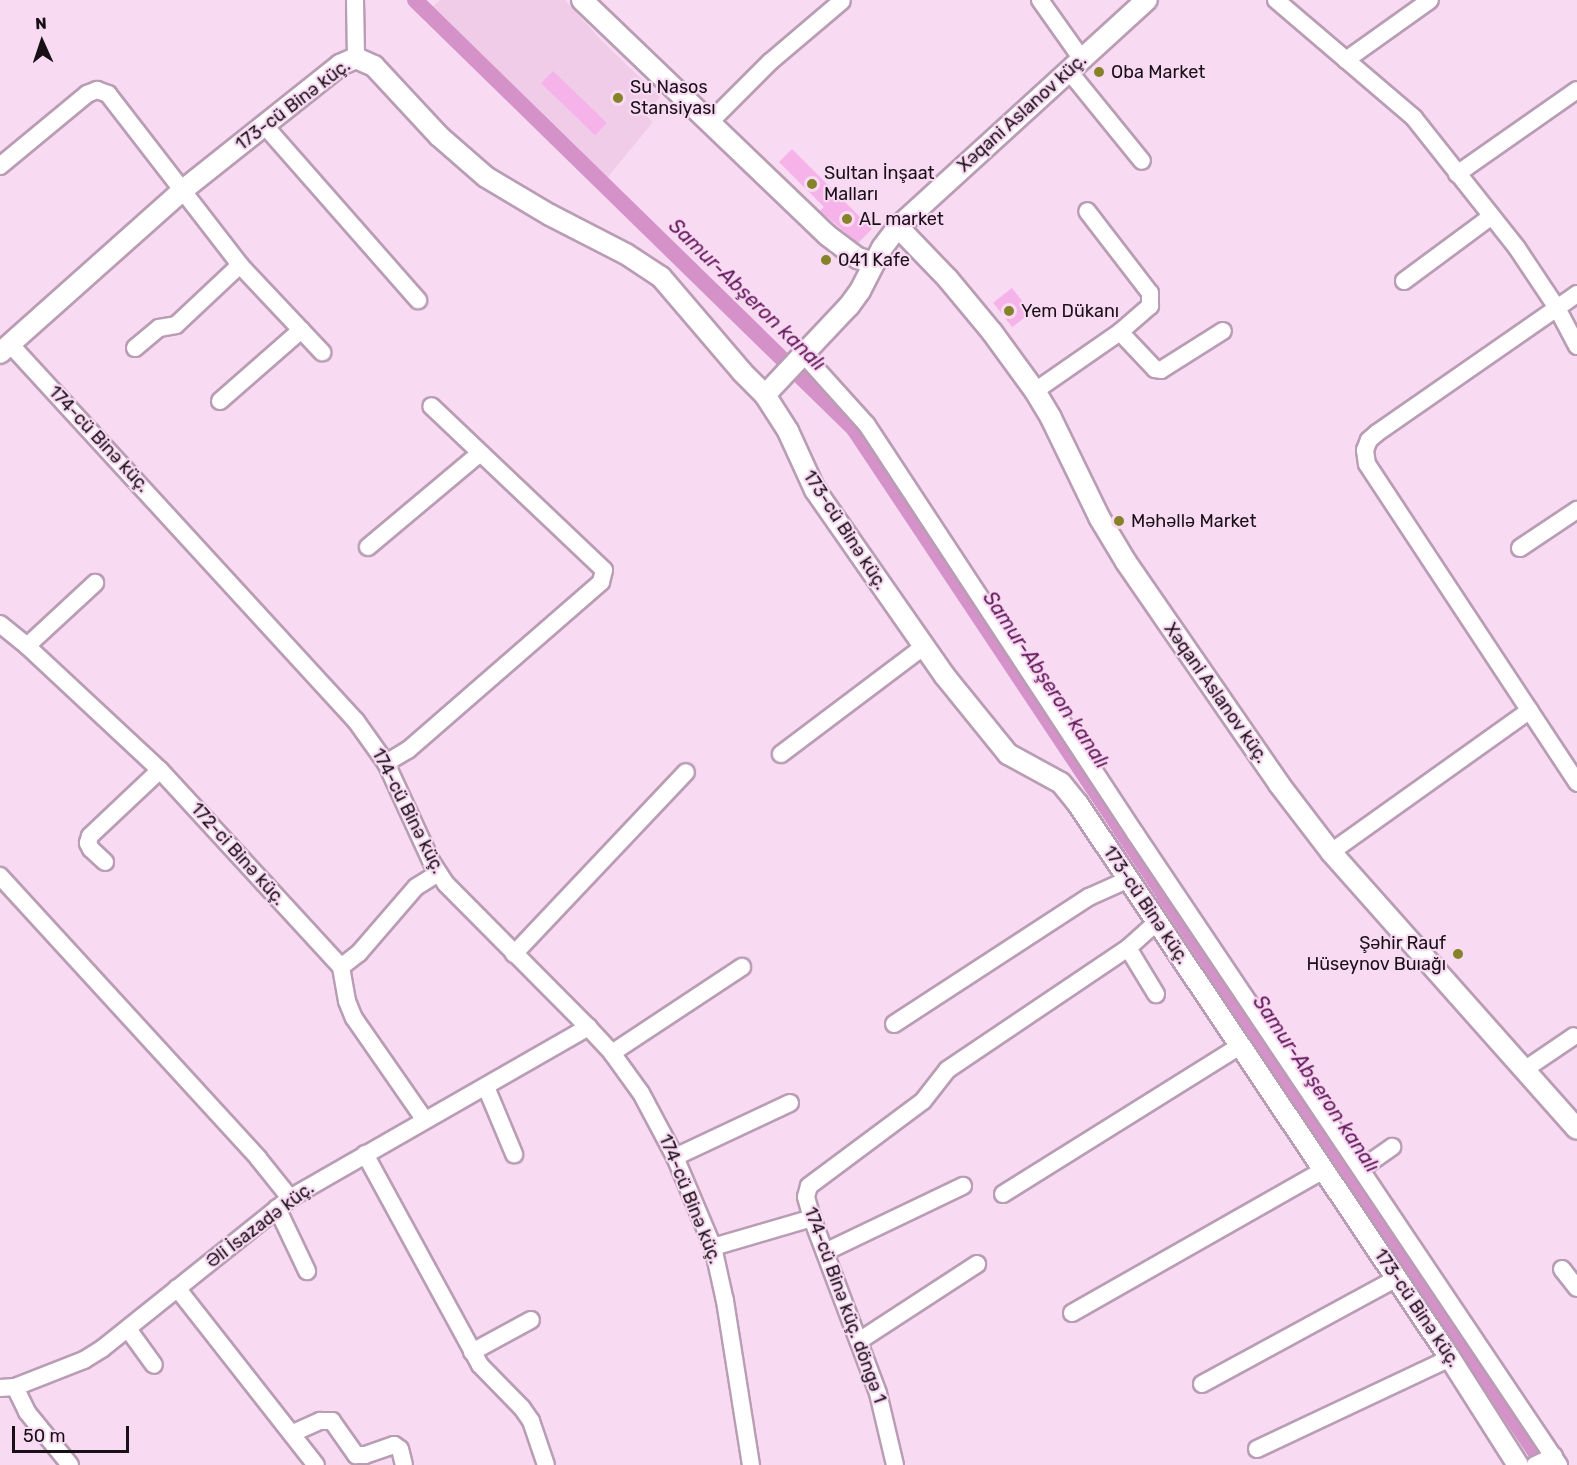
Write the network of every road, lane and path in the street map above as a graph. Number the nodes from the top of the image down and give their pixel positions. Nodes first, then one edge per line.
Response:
1 (355, 0) edge
2 (582, 0) edge
3 (1040, 0) edge
4 (1147, 0) edge
5 (1276, 0) edge
6 (1430, 0) edge
7 (842, 1) edge
8 (356, 58) junction
9 (1346, 60) junction
10 (1075, 64) junction
11 (1577, 90) edge
12 (709, 123) junction
13 (265, 126) junction
14 (1142, 161) dead end
15 (0, 166) edge
16 (1457, 174) junction
17 (183, 190) junction
18 (1087, 211) dead end
19 (1492, 216) junction
20 (898, 226) junction
21 (874, 263) junction
22 (240, 265) junction
23 (1404, 281) dead end
24 (1577, 294) edge
25 (418, 300) dead end
26 (1557, 308) junction
27 (301, 330) junction
28 (1223, 331) dead end
29 (1120, 332) junction
30 (1577, 346) edge
31 (5, 348) edge
32 (135, 348) dead end
33 (322, 352) dead end
34 (804, 355) junction
35 (1035, 392) junction
36 (765, 396) junction
37 (220, 400) dead end
38 (431, 406) dead end
39 (480, 453) junction
40 (1577, 510) edge
41 (368, 547) dead end
42 (1520, 548) dead end
43 (95, 583) dead end
44 (0, 624) edge
45 (27, 646) junction
46 (923, 646) junction
47 (1530, 710) junction
48 (781, 753) dead end
49 (386, 763) junction
50 (160, 770) junction
51 (686, 772) dead end
52 (1577, 783) edge
53 (1331, 852) junction
54 (105, 862) dead end
55 (438, 873) junction
56 (0, 876) edge
57 (1129, 879) junction
58 (1157, 922) junction
59 (1128, 948) junction
60 (514, 954) junction
61 (341, 967) junction
62 (742, 967) dead end
63 (1156, 994) dead end
64 (894, 1024) dead end
65 (588, 1027) junction
66 (1574, 1036) dead end
67 (1240, 1046) junction
68 (612, 1053) junction
69 (1524, 1070) junction
70 (486, 1087) junction
71 (790, 1103) dead end
72 (425, 1120) junction
73 (1577, 1129) edge
74 (1392, 1148) dead end
75 (364, 1154) junction
76 (513, 1154) dead end
77 (675, 1156) junction
78 (1362, 1168) junction
79 (1324, 1170) junction
80 (963, 1186) dead end
81 (1003, 1194) dead end
82 (284, 1204) junction
83 (812, 1218) junction
84 (713, 1247) junction
85 (825, 1252) junction
86 (977, 1264) dead end
87 (1562, 1269) dead end
88 (307, 1271) dead end
89 (1397, 1278) junction
90 (177, 1288) junction
91 (1577, 1288) edge
92 (1072, 1312) dead end
93 (531, 1320) dead end
94 (128, 1329) junction
95 (859, 1341) junction
96 (472, 1352) junction
97 (1450, 1358) junction
98 (154, 1365) dead end
99 (1202, 1384) dead end
100 (8, 1388) edge
101 (293, 1433) junction
102 (1257, 1449) dead end
103 (1556, 1460) edge
104 (70, 1465) edge
105 (316, 1465) edge
106 (404, 1465) edge
107 (546, 1465) edge
108 (751, 1465) edge
109 (896, 1465) edge
110 (1518, 1465) edge
111 (1535, 1465) edge

1 - 8 street
2 - 12 street
3 - 10 street
4 - 10 street, Xəqani Aslanov küç.
5 - 9 street
6 - 9 street
7 - 12 street
8 - 13 street, 173-cü Binə küç.
8 - 36 street, 173-cü Binə küç.
9 - 16 street
10 - 14 street
10 - 20 street, Xəqani Aslanov küç.
11 - 16 street
12 - 21 street
13 - 17 street, 173-cü Binə küç.
13 - 25 street
15 - 17 street
16 - 19 street
17 - 22 street
17 - 31 street, 173-cü Binə küç.
18 - 29 street
19 - 23 street
19 - 26 street
20 - 21 street, Xəqani Aslanov küç.
20 - 35 street, Xəqani Aslanov küç.
21 - 34 street, Xəqani Aslanov küç.
22 - 27 street
22 - 32 street
24 - 26 street
26 - 30 street
26 - 47 street
27 - 33 street
27 - 37 street
28 - 29 street
29 - 35 street
31 - 49 street, 174-cü Binə küç.
34 - 36 street, Xəqani Aslanov küç.
34 - 78 street
35 - 53 street, Xəqani Aslanov küç.
36 - 46 street, 173-cü Binə küç.
38 - 39 street
39 - 41 street
39 - 49 street
40 - 42 street
43 - 45 street
44 - 45 street, 172-ci Binə küç.
45 - 50 street, 172-ci Binə küç.
46 - 48 street
46 - 57 street, 173-cü Binə küç.
47 - 52 street
47 - 53 street
49 - 55 street, 174-cü Binə küç.
50 - 54 street
50 - 61 street, 172-ci Binə küç.
51 - 60 street
53 - 69 street, Xəqani Aslanov küç.
55 - 60 street, 174-cü Binə küç.
55 - 61 street
56 - 82 street
57 - 58 street, 173-cü Binə küç.
57 - 64 street
58 - 59 street, 174-cü Binə küç. döngə 1
58 - 67 street, 173-cü Binə küç.
59 - 63 street
59 - 83 street, 174-cü Binə küç. döngə 1
60 - 65 street, 174-cü Binə küç.
61 - 72 street
62 - 68 street
65 - 68 street, 174-cü Binə küç.
65 - 70 street, Əli İsazadə küç.
66 - 69 street
67 - 79 street, 173-cü Binə küç.
67 - 81 street
68 - 77 street, 174-cü Binə küç.
69 - 73 street, Xəqani Aslanov küç.
70 - 72 street, Əli İsazadə küç.
70 - 76 street
71 - 77 street
72 - 75 street, Əli İsazadə küç.
74 - 78 street
75 - 82 street, Əli İsazadə küç.
75 - 96 street
77 - 84 street, 174-cü Binə küç.
78 - 103 street
79 - 89 street, 173-cü Binə küç.
79 - 92 street
80 - 85 street
82 - 88 street
82 - 90 street, Əli İsazadə küç.
83 - 84 street
83 - 85 street, 174-cü Binə küç. döngə 1
84 - 108 street, 174-cü Binə küç.
85 - 95 street, 174-cü Binə küç. döngə 1
86 - 95 street
87 - 91 street
89 - 97 street, 173-cü Binə küç.
89 - 99 street
90 - 94 street, Əli İsazadə küç.
90 - 101 street
93 - 96 street
94 - 98 street
94 - 100 street, Əli İsazadə küç.
95 - 109 street, 174-cü Binə küç. döngə 1
96 - 107 street
97 - 102 street
97 - 110 street, 173-cü Binə küç.
100 - 104 street
101 - 105 street
101 - 106 street
103 - 111 street

